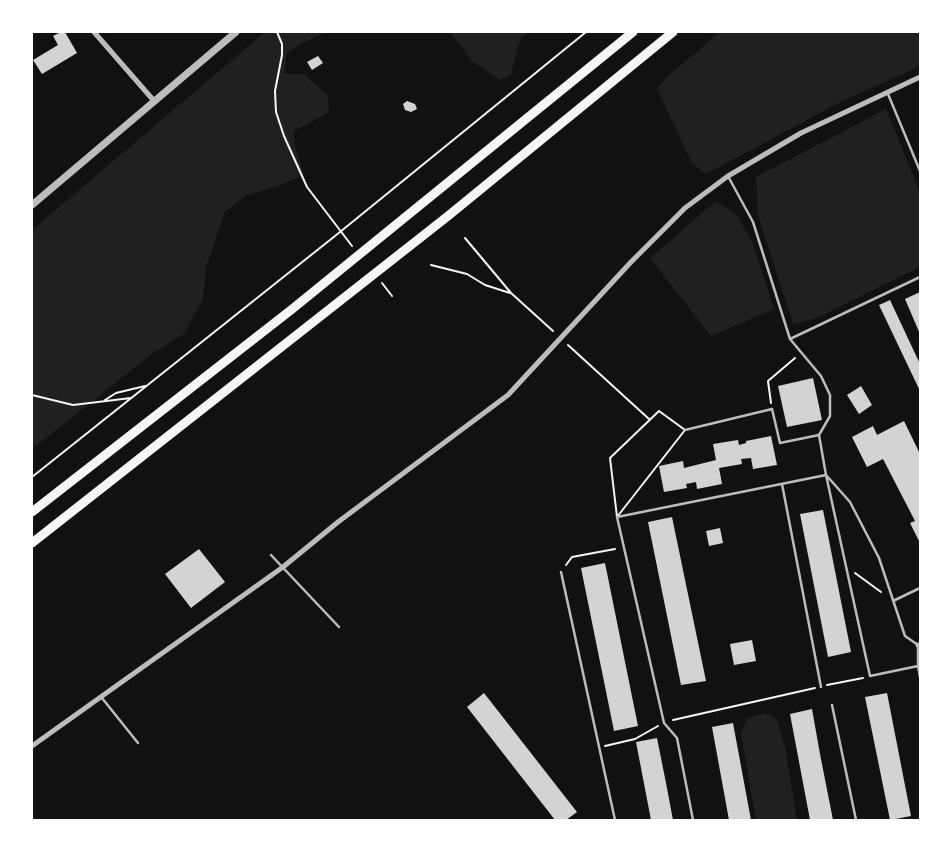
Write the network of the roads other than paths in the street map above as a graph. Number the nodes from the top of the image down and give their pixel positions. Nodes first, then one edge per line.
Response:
1 (94, 32) edge
2 (236, 32) edge
3 (633, 32) edge
4 (673, 32) edge
5 (920, 77) edge
6 (887, 93) junction
7 (155, 102) junction
8 (920, 171) edge
9 (728, 176) junction
10 (32, 205) edge
11 (920, 277) edge
12 (790, 339) junction
13 (685, 430) road end
14 (819, 435) junction
15 (826, 475) junction
16 (782, 484) junction
17 (32, 512) edge
18 (32, 543) edge
19 (271, 555) dead end
20 (283, 567) junction
21 (561, 572) road end
22 (920, 588) edge
23 (893, 601) junction
24 (339, 627) dead end
25 (919, 645) edge
26 (918, 666) junction
27 (920, 677) edge
28 (821, 687) road end
29 (100, 695) junction
30 (832, 705) dead end
31 (138, 743) dead end
32 (32, 746) edge
33 (615, 821) edge
34 (693, 821) edge
35 (856, 821) edge

1 - 7 street
2 - 7 street
3 - 17 highway
4 - 18 highway
5 - 6 street
6 - 8 lane
6 - 9 street
7 - 10 street
9 - 12 lane
9 - 20 street
11 - 12 lane
12 - 14 lane
13 - 14 lane
14 - 15 lane
15 - 16 lane
15 - 23 lane
15 - 26 lane
16 - 28 lane
16 - 34 lane
19 - 20 lane
20 - 24 lane
20 - 29 street
21 - 33 lane
22 - 23 lane
23 - 25 lane
25 - 26 lane
26 - 27 lane
29 - 31 lane
29 - 32 street
30 - 35 lane

